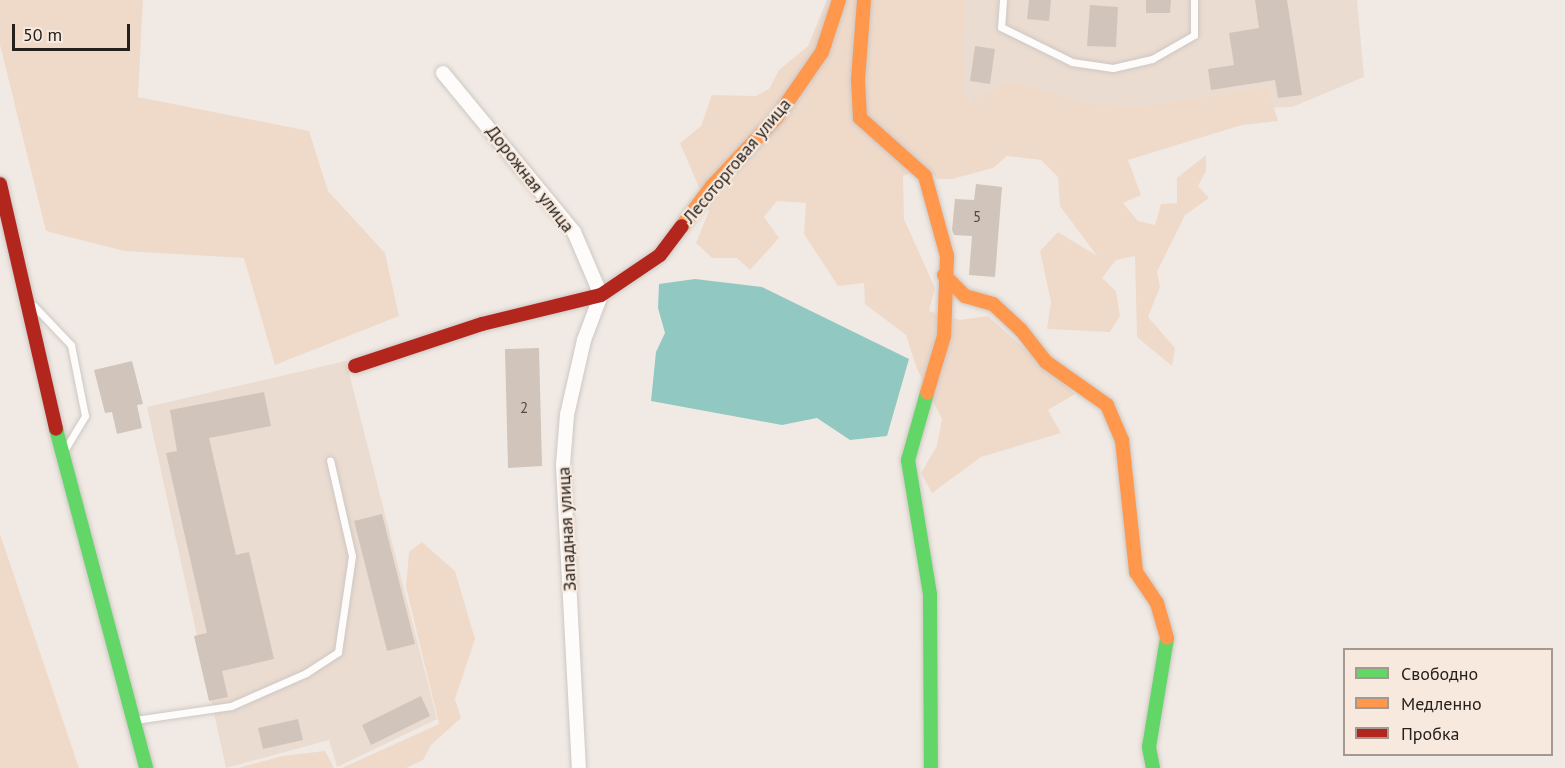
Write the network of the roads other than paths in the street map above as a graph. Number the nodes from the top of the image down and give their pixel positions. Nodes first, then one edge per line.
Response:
1 (839, 0) edge
2 (864, 0) edge
3 (1003, 0) edge
4 (1194, 0) edge
5 (443, 73) dead end
6 (0, 184) edge
7 (944, 275) junction
8 (601, 295) junction
9 (26, 297) junction
10 (355, 366) dead end
11 (62, 455) junction
12 (330, 460) dead end
13 (132, 720) junction
14 (146, 768) edge
15 (579, 768) edge
16 (931, 768) edge
17 (1153, 768) edge

1 - 8 street, Лесоторговая улица
2 - 7 street
3 - 4 lane
5 - 8 street, Дорожная улица
6 - 9 street
7 - 16 street
7 - 17 street
8 - 10 street
8 - 15 street, Западная улица
9 - 11 street
9 - 11 lane
11 - 13 street
12 - 13 lane
13 - 14 street

